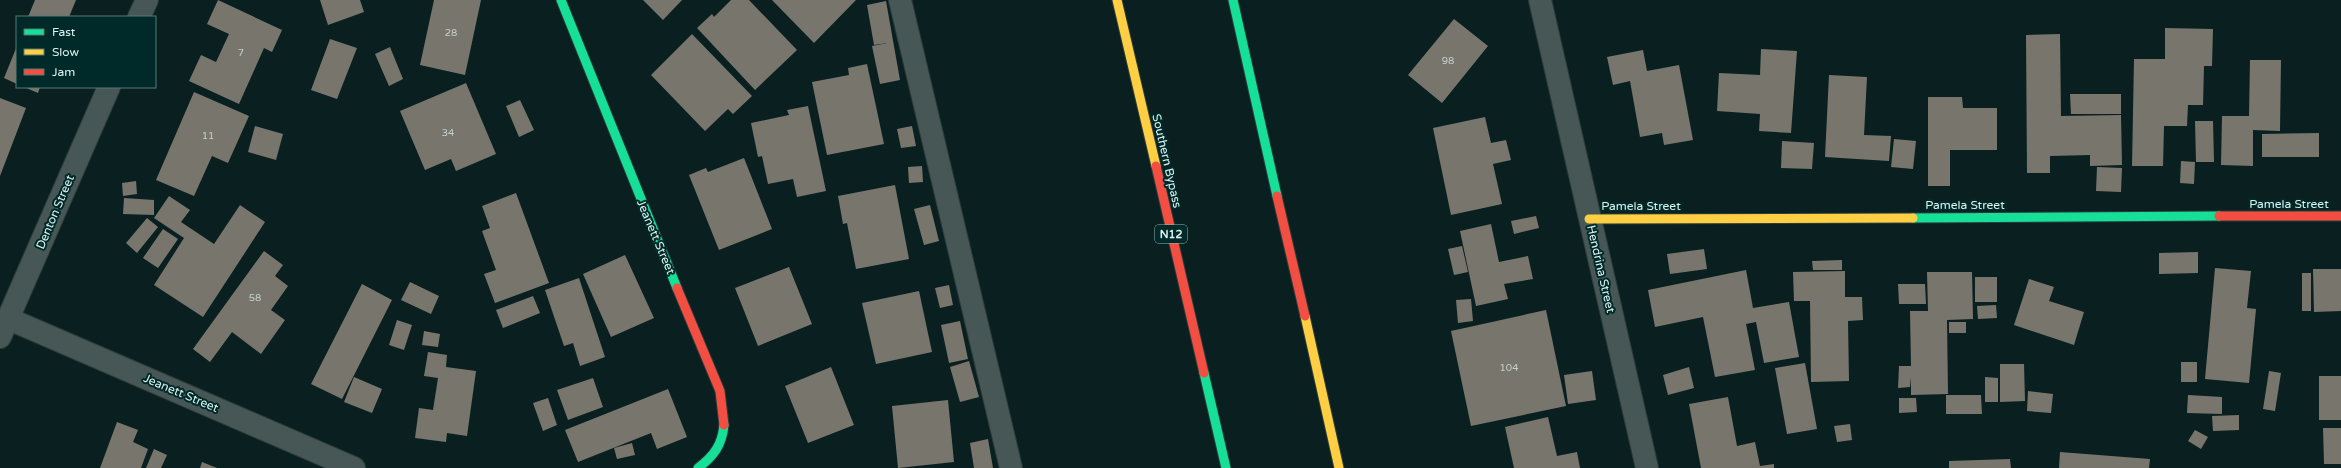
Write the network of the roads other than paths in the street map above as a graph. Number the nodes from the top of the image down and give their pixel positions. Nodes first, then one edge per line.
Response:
1 (147, 0) edge
2 (561, 0) edge
3 (900, 0) edge
4 (1117, 0) edge
5 (1233, 0) edge
6 (1540, 0) edge
7 (139, 16) edge
8 (109, 88) edge
9 (2341, 216) edge
10 (1589, 219) junction
11 (4, 328) edge
12 (354, 468) edge
13 (698, 468) edge
14 (1011, 468) edge
15 (1226, 468) edge
16 (1340, 468) edge
17 (1647, 468) edge

1 - 7 street
2 - 13 main road, Jeanett Street
3 - 14 street
4 - 15 main road, Southern Bypass / N12
5 - 16 main road
6 - 10 street, Hendrina Street
8 - 11 street, Denton Street
9 - 10 main road, Pamela Street
10 - 17 street, Hendrina Street
11 - 12 street, Jeanett Street

